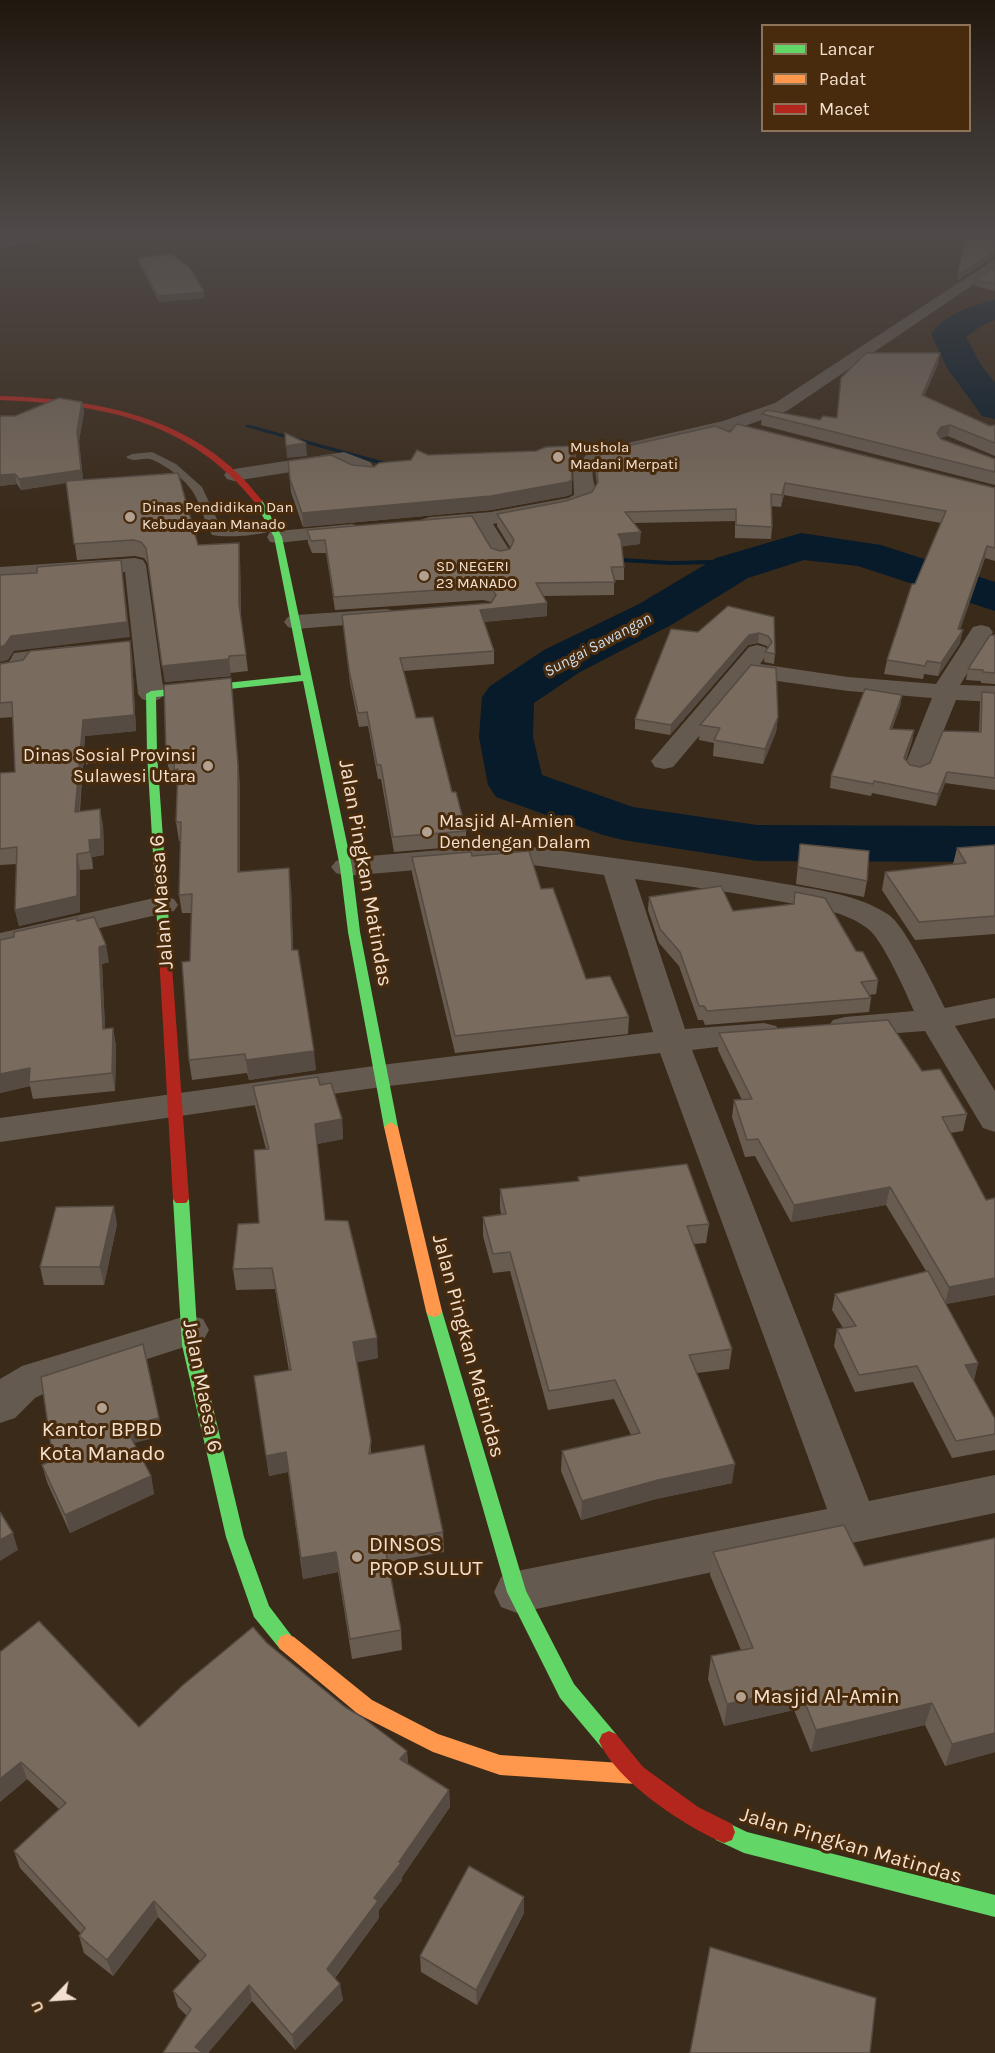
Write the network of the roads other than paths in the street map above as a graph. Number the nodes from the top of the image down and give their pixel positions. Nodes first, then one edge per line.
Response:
1 (899, 328) edge
2 (0, 398) edge
3 (729, 425) junction
4 (762, 433) edge
5 (628, 448) junction
6 (573, 451) edge
7 (132, 457) dead end
8 (368, 474) edge
9 (234, 475) junction
10 (485, 518) junction
11 (408, 525) edge
12 (272, 526) junction
13 (372, 528) edge
14 (501, 554) edge
15 (0, 574) edge
16 (413, 614) edge
17 (296, 622) junction
18 (981, 632) dead end
19 (90, 651) edge
20 (0, 670) edge
21 (306, 678) junction
22 (947, 692) junction
23 (151, 694) junction
24 (995, 694) edge
25 (664, 761) dead end
26 (917, 768) edge
27 (346, 867) junction
28 (617, 868) junction
29 (162, 905) junction
30 (0, 942) edge
31 (995, 1008) edge
32 (935, 1020) junction
33 (672, 1041) junction
34 (384, 1074) junction
35 (174, 1106) junction
36 (995, 1120) edge
37 (0, 1130) edge
38 (189, 1330) junction
39 (0, 1406) edge
40 (995, 1494) edge
41 (855, 1523) junction
42 (517, 1592) junction
43 (636, 1774) junction
44 (995, 1906) edge

1 - 3 street
2 - 9 street, Jalan Pingkan Matindas
3 - 4 street
3 - 5 street
5 - 6 street
5 - 10 street
7 - 12 lane
8 - 9 street
9 - 12 street, Jalan Pingkan Matindas
10 - 11 street
10 - 14 street
12 - 13 street
12 - 17 street, Jalan Pingkan Matindas
15 - 23 street, Jalan Maesa 6
16 - 17 street
17 - 21 street, Jalan Pingkan Matindas
18 - 22 street
19 - 20 street
21 - 23 street
21 - 27 street, Jalan Pingkan Matindas
22 - 24 street
22 - 25 street
22 - 26 street
23 - 29 street, Jalan Maesa 6
27 - 28 street
27 - 34 street, Jalan Pingkan Matindas
28 - 32 street
28 - 33 street
29 - 30 street
29 - 35 street, Jalan Maesa 6
31 - 32 street
32 - 33 street
32 - 36 street
33 - 34 street
33 - 41 street
34 - 35 street
34 - 42 street, Jalan Pingkan Matindas
35 - 37 street
35 - 38 street, Jalan Maesa 6
38 - 39 street
38 - 43 street, Jalan Maesa 6
40 - 41 street
41 - 42 street
42 - 43 street, Jalan Pingkan Matindas
43 - 44 street, Jalan Pingkan Matindas

